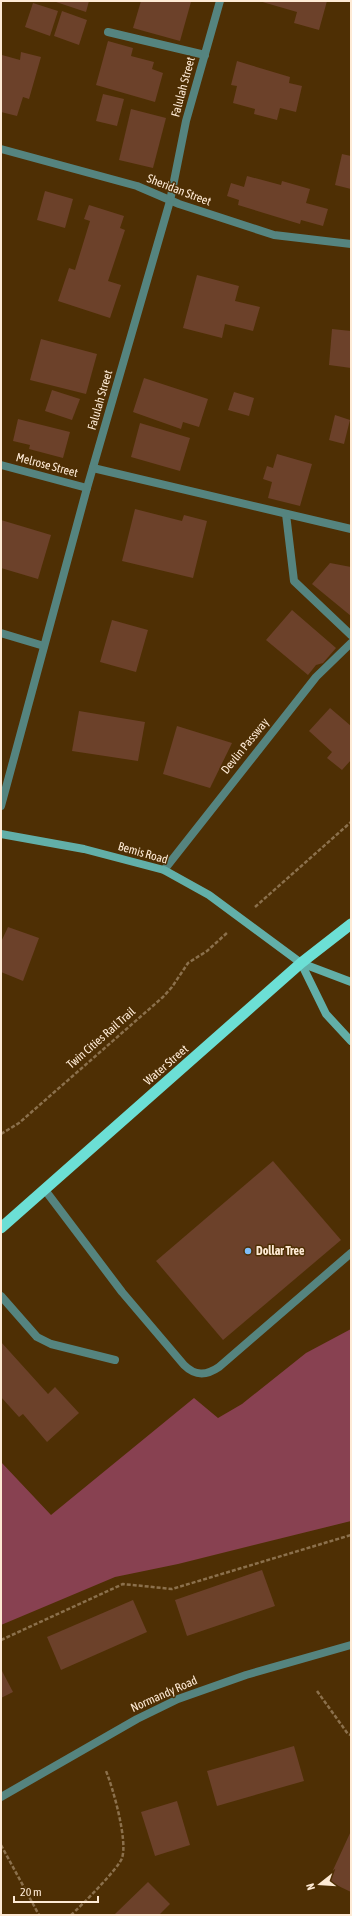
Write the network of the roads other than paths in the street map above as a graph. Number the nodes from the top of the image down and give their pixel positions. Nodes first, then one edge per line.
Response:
1 (220, 1) edge
2 (108, 32) dead end
3 (205, 55) junction
4 (1, 149) edge
5 (170, 201) junction
6 (351, 244) edge
7 (1, 465) edge
8 (93, 468) junction
9 (87, 488) junction
10 (286, 514) junction
11 (351, 529) edge
12 (1, 633) edge
13 (351, 635) edge
14 (351, 643) edge
15 (44, 646) junction
16 (1, 806) edge
17 (1, 834) edge
18 (164, 870) junction
19 (351, 924) edge
20 (301, 963) junction
21 (351, 982) edge
22 (351, 1041) edge
23 (45, 1190) junction
24 (1, 1228) edge
25 (351, 1252) edge
26 (1, 1296) edge
27 (115, 1360) dead end
28 (351, 1645) edge
29 (1, 1797) edge

1 - 3 street, Falulah Street
2 - 3 street
3 - 5 street, Falulah Street
4 - 5 street, Sheridan Street
5 - 6 street, Sheridan Street
5 - 8 street, Falulah Street
7 - 9 street, Melrose Street
8 - 9 street, Falulah Street
8 - 10 street
9 - 15 street, Falulah Street
10 - 11 street
10 - 13 street
12 - 15 street
14 - 18 street, Devlin Passway
15 - 16 street, Falulah Street
17 - 18 main road, Bemis Road
18 - 20 main road, Bemis Road
19 - 20 highway, Water Street
20 - 21 main road
20 - 22 main road
20 - 23 highway, Water Street
23 - 24 highway, Water Street
23 - 25 street
26 - 27 street
28 - 29 street, Normandy Road

